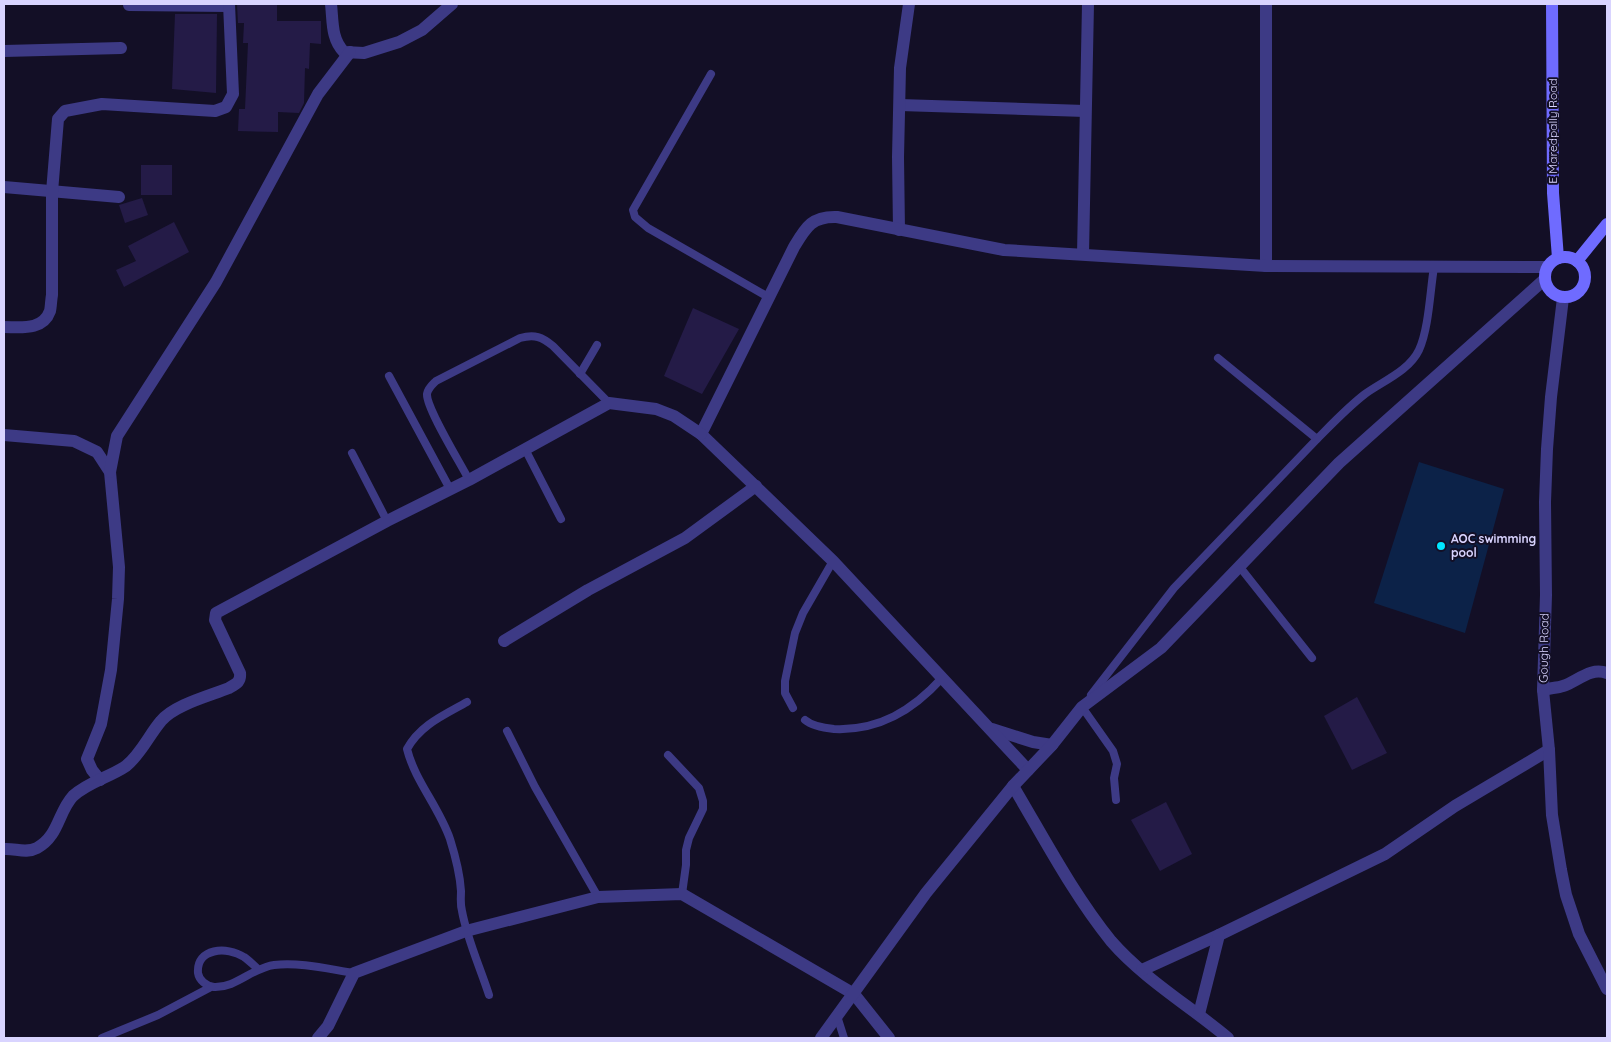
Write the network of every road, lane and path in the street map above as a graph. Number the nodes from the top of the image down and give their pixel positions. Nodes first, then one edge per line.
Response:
1 (331, 4) edge
2 (452, 4) edge
3 (909, 4) edge
4 (1088, 4) edge
5 (1266, 4) edge
6 (1552, 4) edge
7 (129, 5) dead end
8 (229, 5) edge
9 (121, 48) dead end
10 (4, 51) edge
11 (350, 52) junction
12 (711, 74) dead end
13 (900, 105) junction
14 (1086, 111) junction
15 (4, 187) edge
16 (52, 192) junction
17 (119, 197) dead end
18 (1607, 224) edge
19 (899, 230) junction
20 (1083, 254) junction
21 (1558, 258) junction
22 (1577, 261) junction
23 (1266, 266) junction
24 (1434, 267) junction
25 (1546, 273) junction
26 (770, 298) junction
27 (1563, 298) junction
28 (4, 327) edge
29 (597, 345) dead end
30 (1218, 358) dead end
31 (580, 374) junction
32 (389, 376) dead end
33 (609, 403) junction
34 (701, 434) junction
35 (4, 435) edge
36 (1317, 438) junction
37 (525, 448) junction
38 (352, 453) dead end
39 (110, 472) junction
40 (469, 480) junction
41 (756, 486) junction
42 (450, 489) junction
43 (561, 519) dead end
44 (387, 522) junction
45 (834, 561) junction
46 (1240, 566) junction
47 (504, 641) dead end
48 (1312, 658) dead end
49 (1607, 673) edge
50 (942, 678) junction
51 (1543, 690) junction
52 (467, 702) dead end
53 (1082, 707) junction
54 (793, 708) dead end
55 (805, 720) dead end
56 (990, 728) junction
57 (507, 731) dead end
58 (1052, 745) junction
59 (1550, 750) junction
60 (668, 755) dead end
61 (1028, 770) junction
62 (100, 780) junction
63 (1013, 786) junction
64 (1116, 800) dead end
65 (4, 849) edge
66 (682, 894) junction
67 (598, 897) junction
68 (466, 931) junction
69 (1219, 935) junction
70 (258, 969) junction
71 (1142, 970) junction
72 (354, 973) junction
73 (211, 987) junction
74 (1607, 989) edge
75 (854, 994) junction
76 (489, 995) dead end
77 (1199, 1014) junction
78 (838, 1016) junction
79 (102, 1038) edge
80 (318, 1038) edge
81 (821, 1038) edge
82 (844, 1038) edge
83 (889, 1038) edge
84 (1228, 1038) edge

1 - 11 street
2 - 11 street
3 - 13 street
4 - 14 street
5 - 23 street
6 - 21 main road, E Maredpally Road
7 - 8 street
8 - 16 street
9 - 10 street
11 - 39 street
12 - 26 lane
13 - 14 street
13 - 19 street
14 - 20 street
15 - 16 street
16 - 17 street
16 - 28 street
18 - 22 main road
19 - 20 street
19 - 26 street
20 - 23 street
21 - 22 main road
21 - 25 main road
22 - 27 main road
23 - 24 street
24 - 25 street
24 - 36 lane
25 - 27 main road
25 - 46 street
26 - 34 street
27 - 51 street, Gough Road
29 - 31 lane
30 - 36 lane
31 - 33 lane
31 - 40 lane
32 - 42 lane
33 - 34 street
33 - 37 street
34 - 41 street
35 - 39 street
36 - 53 lane
37 - 40 street
37 - 43 lane
38 - 44 lane
39 - 62 street
40 - 42 street
41 - 45 street
41 - 47 street
42 - 44 street
44 - 62 street
45 - 50 street
45 - 54 lane
46 - 48 lane
46 - 53 street
49 - 51 street
50 - 55 lane
50 - 56 street
51 - 59 street, Gough Road
52 - 68 lane
53 - 58 street
53 - 64 lane
56 - 58 street
56 - 61 street
57 - 67 lane
58 - 61 street
59 - 69 street
59 - 74 street, Gough Road
60 - 66 lane
61 - 63 street
62 - 65 street
63 - 71 street
63 - 75 street
66 - 67 street
66 - 75 street
67 - 68 street
68 - 72 street
68 - 76 lane
69 - 71 street
69 - 77 street
70 - 72 lane
70 - 73 lane
70 - 73 lane
71 - 77 street
72 - 80 street
73 - 79 lane
75 - 78 street
75 - 83 street
77 - 84 street
78 - 81 street
78 - 82 lane

